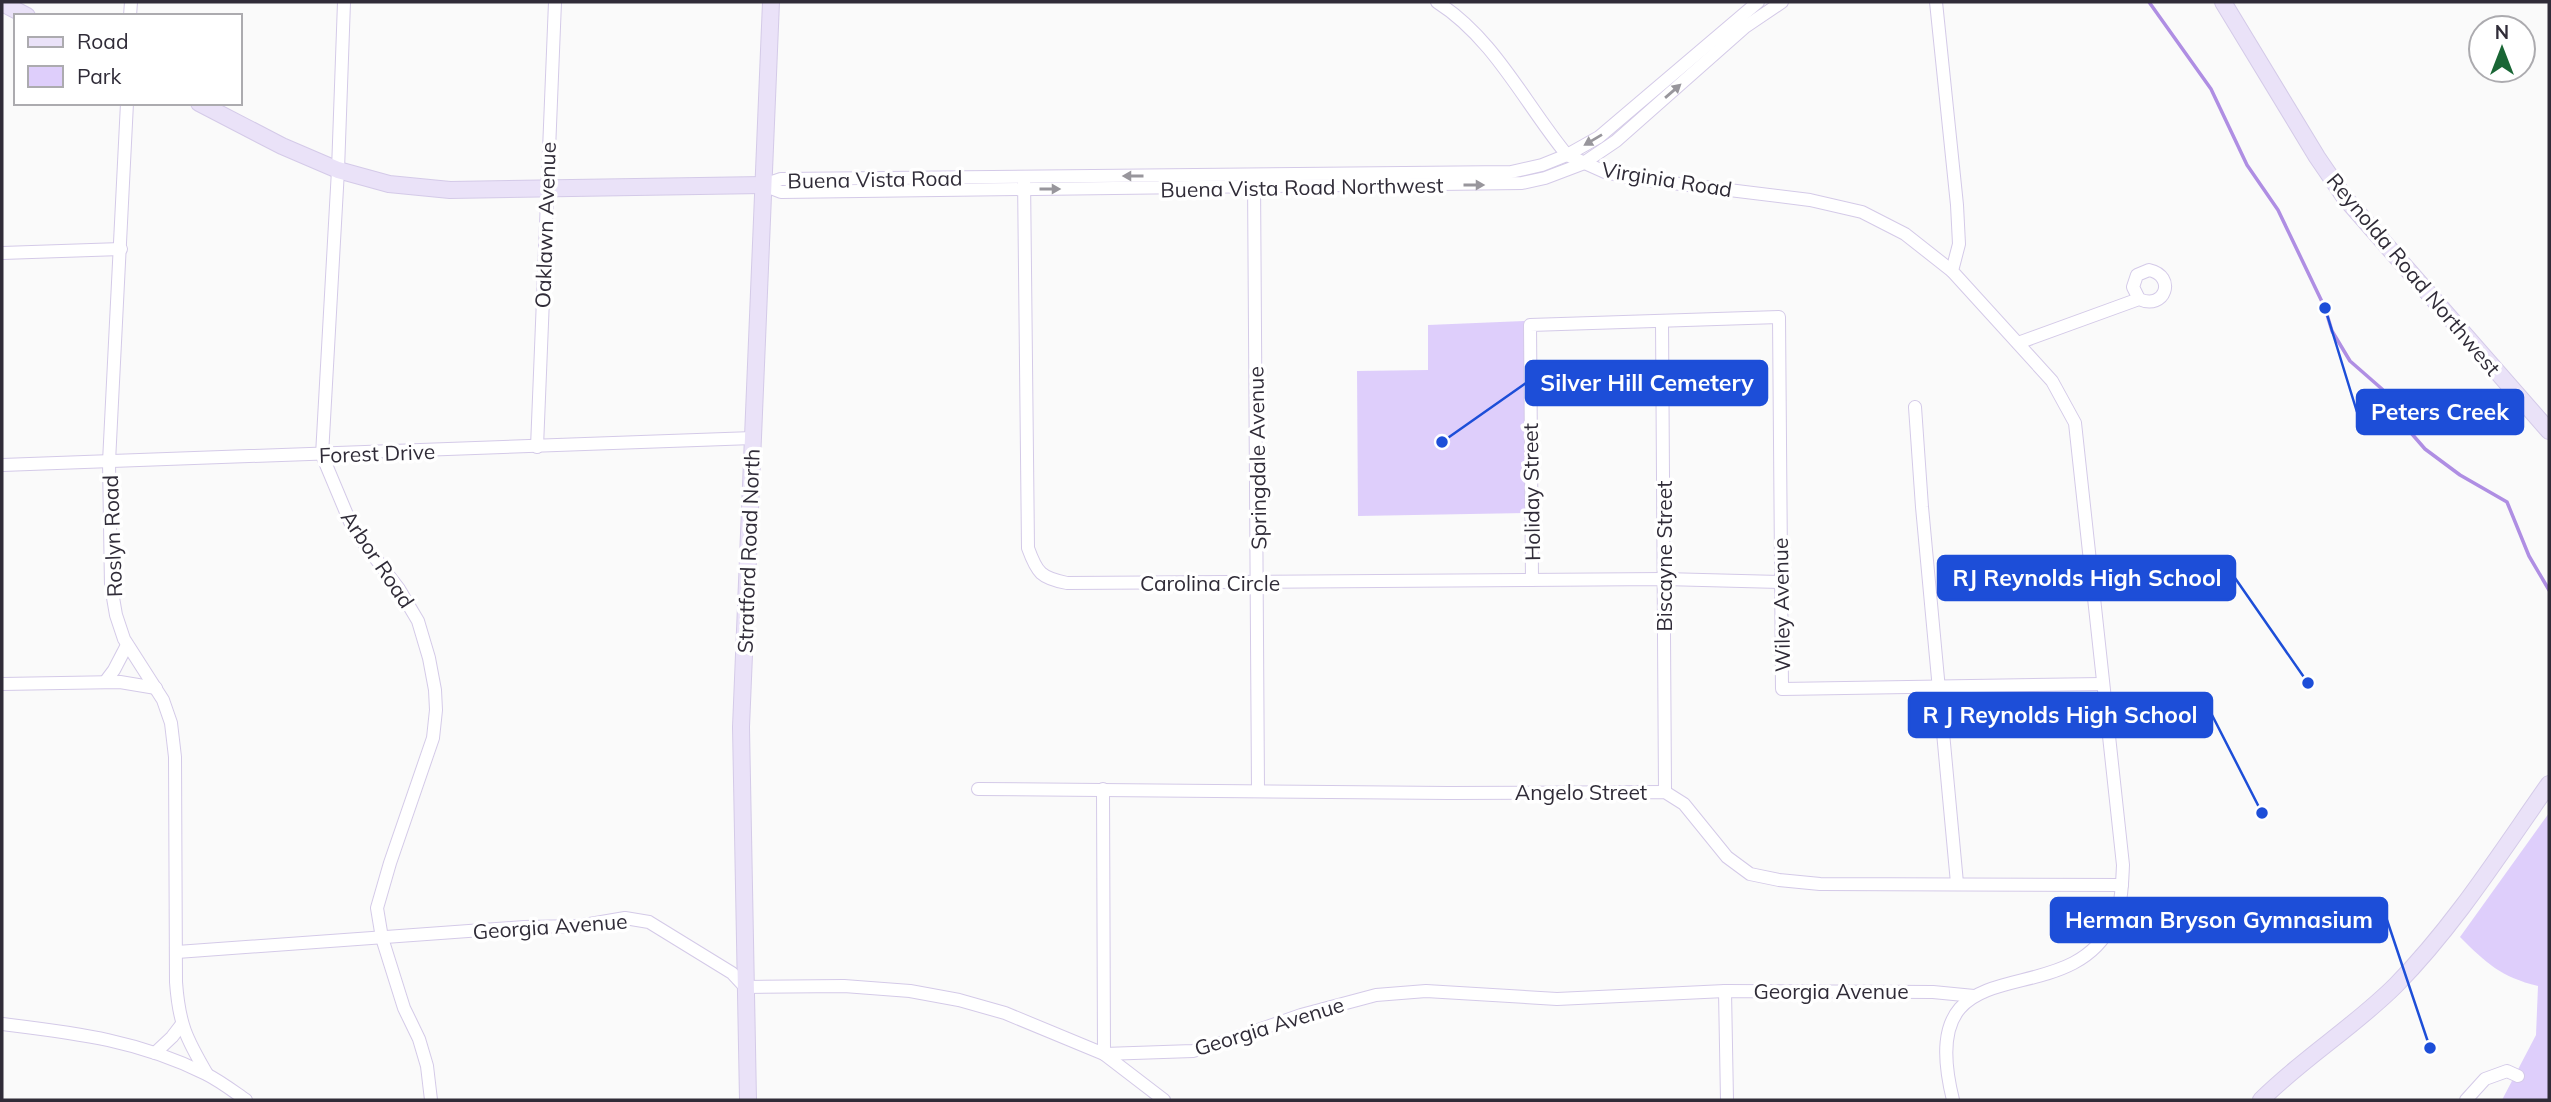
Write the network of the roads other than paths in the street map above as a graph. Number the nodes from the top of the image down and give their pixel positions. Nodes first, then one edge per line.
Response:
1 (344, 2) edge
2 (555, 2) edge
3 (771, 2) edge
4 (1437, 2) edge
5 (1758, 2) edge
6 (1782, 2) edge
7 (1936, 2) edge
8 (2222, 2) edge
9 (2, 3) edge
10 (23, 14) edge
11 (127, 105) edge
12 (203, 105) edge
13 (1567, 155) junction
14 (1582, 164) junction
15 (338, 170) junction
16 (1254, 181) junction
17 (1024, 183) junction
18 (763, 186) junction
19 (546, 188) junction
20 (121, 249) junction
21 (2, 253) edge
22 (1952, 271) junction
23 (2139, 299) dead end
24 (1662, 321) junction
25 (2018, 343) junction
26 (1915, 407) dead end
27 (2549, 431) edge
28 (752, 438) junction
29 (537, 447) junction
30 (322, 455) junction
31 (109, 462) junction
32 (2, 465) edge
33 (1664, 579) junction
34 (1532, 580) junction
35 (1781, 582) junction
36 (1258, 583) junction
37 (127, 645) junction
38 (105, 681) junction
39 (2, 684) edge
40 (2102, 684) junction
41 (1940, 686) junction
42 (156, 688) junction
43 (2549, 784) edge
44 (978, 789) dead end
45 (1103, 789) junction
46 (1258, 791) junction
47 (1665, 792) junction
48 (1957, 883) junction
49 (2122, 885) junction
50 (382, 939) junction
51 (177, 952) junction
52 (745, 987) junction
53 (1726, 991) junction
54 (1974, 996) junction
55 (2, 1024) edge
56 (181, 1024) junction
57 (155, 1053) junction
58 (1104, 1054) junction
59 (207, 1074) junction
60 (2518, 1076) dead end
61 (246, 1100) edge
62 (431, 1100) edge
63 (748, 1100) edge
64 (1164, 1100) edge
65 (1727, 1100) edge
66 (1953, 1100) edge
67 (2261, 1100) edge
68 (2466, 1100) edge

1 - 15 street, Arbor Road
2 - 19 street, Oaklawn Avenue
3 - 18 main road, Stratford Road North
4 - 13 street, Virginia Road
5 -> 13 street
14 -> 6 street, Buena Vista Road Northwest
7 - 22 street
8 - 27 main road, Reynolda Road Northwest
9 - 10 main road
11 - 20 street, Roslyn Road
12 - 15 main road, Buena Vista Road
13 - 14 street, Virginia Road
13 - 16 street, Buena Vista Road
16 -> 14 street, Buena Vista Road Northwest
14 - 22 street, Virginia Road
15 - 19 main road, Buena Vista Road
15 - 30 street, Arbor Road
16 - 17 street, Buena Vista Road
16 - 36 street, Springdale Avenue
17 - 18 street, Buena Vista Road
17 - 36 street, Carolina Circle
18 - 19 main road, Buena Vista Road
18 - 28 main road, Stratford Road North
19 - 29 street, Oaklawn Avenue
20 - 21 street
20 - 31 street, Roslyn Road
22 - 25 street, Virginia Road
23 - 25 street
24 - 33 street, Biscayne Street
24 - 34 street, Holiday Street
24 - 35 street, Wiley Avenue
25 - 40 street, Virginia Road
26 - 41 street
28 - 29 street, Forest Drive
28 - 52 main road, Stratford Road North
29 - 30 street, Forest Drive
30 - 31 street, Forest Drive
30 - 50 street, Arbor Road
31 - 32 street, Forest Drive
31 - 37 street, Roslyn Road
33 - 34 street, Carolina Circle
33 - 35 street, Carolina Circle
33 - 47 street, Biscayne Street
34 - 36 street, Carolina Circle
35 - 41 street, Wiley Avenue
36 - 46 street, Springdale Avenue
37 - 38 street
37 - 42 street, Roslyn Road
38 - 39 street
38 - 42 street
40 - 41 street, Wiley Avenue
40 - 49 street, Virginia Road
41 - 48 street
42 - 51 street, Roslyn Road
43 - 67 main road
44 - 45 street
45 - 46 street
45 - 58 street
46 - 47 street, Angelo Street
47 - 48 street, Angelo Street
48 - 49 street, Angelo Street
49 - 54 street, Virginia Road
50 - 51 street, Georgia Avenue
50 - 52 street, Georgia Avenue
50 - 62 street, Arbor Road
51 - 56 street, Roslyn Road
52 - 58 street, Georgia Avenue
52 - 63 main road, Stratford Road North
53 - 54 street, Georgia Avenue
53 - 58 street, Georgia Avenue
53 - 65 street
54 - 66 street
55 - 57 street
56 - 57 street
56 - 59 street, Roslyn Road
57 - 59 street
58 - 64 street
59 - 61 street
60 - 68 street

